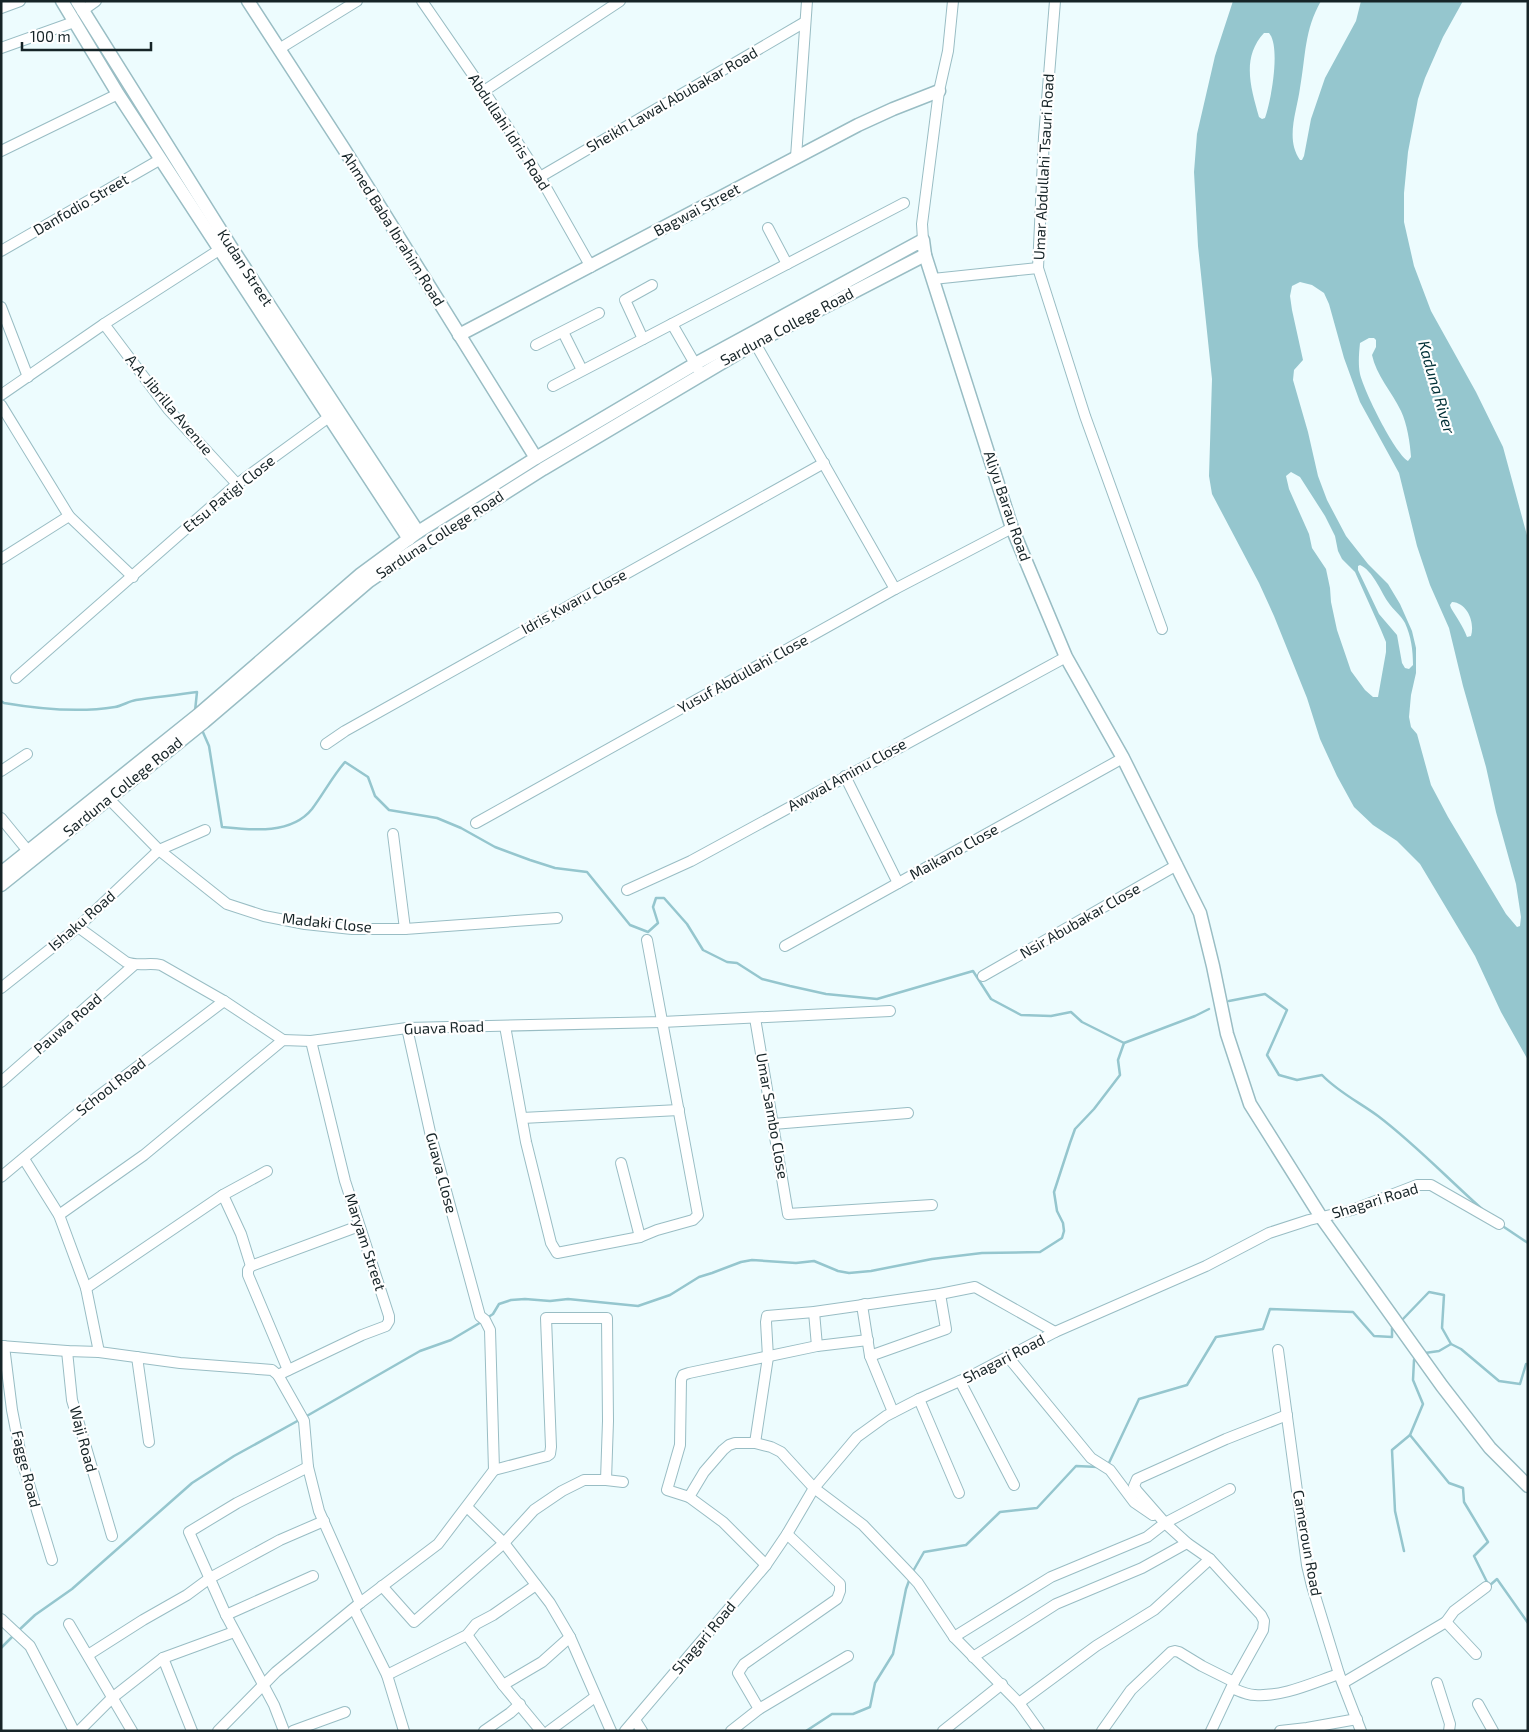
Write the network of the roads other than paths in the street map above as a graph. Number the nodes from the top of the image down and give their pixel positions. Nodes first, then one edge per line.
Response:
1 (20, 1) edge
2 (62, 1) edge
3 (96, 1) edge
4 (248, 1) edge
5 (357, 1) edge
6 (422, 1) edge
7 (620, 1) edge
8 (807, 1) edge
9 (953, 1) edge
10 (1056, 1) edge
11 (79, 6) edge
12 (1, 8) edge
13 (74, 22) junction
14 (805, 22) junction
15 (1, 48) edge
16 (279, 49) junction
17 (484, 91) junction
18 (939, 91) junction
19 (118, 94) junction
20 (1, 151) edge
21 (796, 157) junction
22 (161, 160) junction
23 (540, 177) junction
24 (904, 203) dead end
25 (768, 228) dead end
26 (924, 240) junction
27 (219, 250) junction
28 (1, 251) edge
29 (925, 254) junction
30 (787, 264) junction
31 (591, 267) junction
32 (1038, 268) junction
33 (933, 278) junction
34 (652, 285) dead end
35 (1, 307) edge
36 (599, 313) dead end
37 (104, 324) junction
38 (672, 324) junction
39 (563, 332) junction
40 (459, 335) junction
41 (643, 339) junction
42 (755, 342) junction
43 (536, 345) dead end
44 (698, 369) junction
45 (582, 370) junction
46 (28, 377) junction
47 (553, 386) dead end
48 (1, 395) edge
49 (1, 405) edge
50 (328, 417) junction
51 (536, 458) junction
52 (824, 462) junction
53 (237, 484) junction
54 (69, 516) junction
55 (1012, 528) junction
56 (414, 535) junction
57 (1, 559) edge
58 (132, 577) junction
59 (895, 589) junction
60 (1162, 629) dead end
61 (1066, 657) junction
62 (16, 678) dead end
63 (201, 718) junction
64 (189, 728) junction
65 (326, 744) dead end
66 (27, 754) dead end
67 (1123, 758) junction
68 (1, 771) edge
69 (845, 776) junction
70 (109, 799) junction
71 (1, 818) edge
72 (476, 823) dead end
73 (205, 830) dead end
74 (393, 834) dead end
75 (160, 850) junction
76 (28, 851) junction
77 (1177, 866) junction
78 (1, 873) edge
79 (898, 883) junction
80 (1, 885) edge
81 (627, 890) dead end
82 (557, 918) dead end
83 (78, 927) junction
84 (405, 930) junction
85 (647, 940) dead end
86 (784, 946) dead end
87 (134, 966) junction
88 (982, 976) dead end
89 (1, 988) edge
90 (224, 1002) junction
91 (890, 1011) dead end
92 (755, 1018) junction
93 (662, 1022) junction
94 (505, 1026) junction
95 (407, 1028) junction
96 (283, 1040) junction
97 (311, 1041) junction
98 (1, 1082) edge
99 (678, 1110) junction
100 (908, 1113) dead end
101 (522, 1118) junction
102 (773, 1124) junction
103 (24, 1159) junction
104 (621, 1163) dead end
105 (267, 1171) dead end
106 (1, 1177) edge
107 (223, 1194) junction
108 (932, 1205) dead end
109 (59, 1215) junction
110 (1322, 1217) junction
111 (1499, 1224) dead end
112 (359, 1226) junction
113 (640, 1237) junction
114 (251, 1266) junction
115 (86, 1288) junction
116 (940, 1294) junction
117 (865, 1304) junction
118 (814, 1312) junction
119 (1055, 1332) junction
120 (868, 1340) junction
121 (3, 1346) edge
122 (817, 1346) junction
123 (1278, 1350) dead end
124 (66, 1351) junction
125 (99, 1352) junction
126 (870, 1356) junction
127 (138, 1357) junction
128 (768, 1357) junction
129 (1008, 1357) junction
130 (288, 1370) junction
131 (278, 1375) junction
132 (960, 1381) junction
133 (919, 1399) junction
134 (893, 1412) junction
135 (1287, 1415) junction
136 (149, 1442) dead end
137 (755, 1443) junction
138 (308, 1467) junction
139 (494, 1470) junction
140 (606, 1480) junction
141 (623, 1482) dead end
142 (1014, 1484) dead end
143 (1528, 1486) edge
144 (814, 1488) junction
145 (1230, 1489) dead end
146 (959, 1493) dead end
147 (689, 1497) junction
148 (467, 1507) junction
149 (324, 1521) junction
150 (1166, 1523) junction
151 (787, 1534) junction
152 (112, 1536) dead end
153 (504, 1543) junction
154 (1187, 1543) junction
155 (52, 1560) dead end
156 (1210, 1560) junction
157 (766, 1565) junction
158 (313, 1576) dead end
159 (210, 1578) junction
160 (536, 1585) junction
161 (382, 1586) junction
162 (1486, 1587) dead end
163 (357, 1606) junction
164 (226, 1615) junction
165 (1, 1619) edge
166 (1446, 1622) junction
167 (69, 1624) dead end
168 (234, 1632) junction
169 (467, 1635) junction
170 (570, 1637) junction
171 (954, 1637) junction
172 (1476, 1654) dead end
173 (88, 1655) junction
174 (848, 1656) dead end
175 (973, 1657) junction
176 (163, 1658) junction
177 (387, 1675) junction
178 (1341, 1679) junction
179 (1437, 1683) dead end
180 (1002, 1684) junction
181 (262, 1685) junction
182 (503, 1685) junction
183 (1233, 1685) junction
184 (595, 1697) junction
185 (112, 1698) junction
186 (1019, 1703) junction
187 (520, 1704) junction
188 (1478, 1704) dead end
189 (760, 1709) junction
190 (345, 1712) dead end
191 (1357, 1719) junction
192 (635, 1720) junction
193 (74, 1731) edge
194 (79, 1731) edge
195 (132, 1731) edge
196 (192, 1731) edge
197 (218, 1731) edge
198 (284, 1731) edge
199 (294, 1731) edge
200 (404, 1731) edge
201 (484, 1731) edge
202 (541, 1731) edge
203 (548, 1731) edge
204 (611, 1731) edge
205 (626, 1731) edge
206 (642, 1731) edge
207 (731, 1731) edge
208 (944, 1731) edge
209 (1039, 1731) edge
210 (1102, 1731) edge
211 (1211, 1731) edge
212 (1280, 1731) edge
213 (1361, 1731) edge
214 (1449, 1731) edge
215 (1492, 1731) edge

1 - 12 street
2 - 13 street
3 - 11 street
4 - 16 street, Ahmed Baba Ibrahim Road
5 - 16 street
6 - 17 street, Abdullahi Idris Road
7 - 17 street
8 - 14 street
9 - 18 street
10 - 32 street, Umar Abdullahi Tsauri Road
11 - 56 street, Kudan Street
13 - 15 street
13 - 19 street
14 - 21 street
14 - 23 street, Sheikh Lawal Abubakar Road
16 - 40 street, Ahmed Baba Ibrahim Road
17 - 23 street, Abdullahi Idris Road
18 - 21 street, Bagwai Street
18 - 26 street
19 - 20 street
19 - 22 street
21 - 31 street, Bagwai Street
22 - 27 street
22 - 28 street, Danfodio Street
23 - 31 street, Abdullahi Idris Road
24 - 30 street
25 - 30 street
26 - 29 street, Aliyu Barau Road
26 - 44 street, Sarduna College Road
27 - 37 street
27 - 50 street
29 - 33 street, Aliyu Barau Road
29 - 42 street, Sarduna College Road
30 - 38 street
31 - 40 street, Bagwai Street
32 - 33 street
32 - 60 street, Umar Abdullahi Tsauri Road
33 - 55 street, Aliyu Barau Road
34 - 41 street
35 - 46 street
36 - 39 street
37 - 46 street
37 - 53 street, A.A. Jibrilla Avenue
38 - 41 street
38 - 44 street
39 - 43 street
39 - 45 street
40 - 51 street, Ahmed Baba Ibrahim Road
41 - 45 street
42 - 44 street, Sarduna College Road
42 - 52 street
44 - 51 street, Sarduna College Road
44 - 63 street, Sarduna College Road
45 - 47 street
46 - 48 street
49 - 54 street
50 - 53 street, Etsu Patigi Close
50 - 56 street
51 - 56 street, Sarduna College Road
52 - 59 street
52 - 65 street, Idris Kwaru Close
53 - 58 street, Etsu Patigi Close
54 - 57 street
54 - 58 street
55 - 59 street, Yusuf Abdullahi Close
55 - 61 street, Aliyu Barau Road
56 - 63 street, Sarduna College Road
58 - 62 street, Etsu Patigi Close
59 - 72 street, Yusuf Abdullahi Close
61 - 67 street, Aliyu Barau Road
61 - 69 street, Awwal Aminu Close
63 - 64 street, Sarduna College Road
64 - 70 street, Sarduna College Road
64 - 76 street, Sarduna College Road
66 - 68 street
67 - 77 street, Aliyu Barau Road
67 - 79 street, Maikano Close
69 - 79 street
69 - 81 street, Awwal Aminu Close
70 - 75 street, Madaki Close
70 - 80 street, Sarduna College Road
71 - 76 street
73 - 75 street, Ishaku Road
74 - 84 street
75 - 83 street, Ishaku Road
75 - 84 street, Madaki Close
76 - 78 street, Sarduna College Road
77 - 88 street, Nsir Abubakar Close
77 - 110 street, Aliyu Barau Road
79 - 86 street, Maikano Close
82 - 84 street, Madaki Close
83 - 87 street
83 - 89 street, Ishaku Road
85 - 93 street
87 - 90 street
87 - 98 street, Pauwa Road
90 - 96 street
90 - 103 street, School Road
91 - 92 street, Guava Road
92 - 93 street, Guava Road
92 - 102 street, Umar Sambo Close
93 - 94 street, Guava Road
93 - 99 street
94 - 95 street, Guava Road
94 - 101 street
95 - 97 street, Guava Road
95 - 139 street, Guava Close
96 - 97 street, Guava Road
96 - 109 street
97 - 112 street, Maryam Street
99 - 101 street
99 - 113 street
100 - 102 street
101 - 113 street
102 - 108 street, Umar Sambo Close
103 - 106 street, School Road
103 - 109 street
104 - 113 street
105 - 107 street
107 - 114 street
107 - 115 street
109 - 115 street
110 - 111 street, Shagari Road
110 - 119 street, Shagari Road
110 - 143 street, Aliyu Barau Road
112 - 114 street
112 - 130 street, Maryam Street
114 - 130 street
115 - 125 street
116 - 117 street
116 - 119 street
116 - 126 street
117 - 118 street
117 - 120 street
118 - 122 street
118 - 128 street
119 - 129 street, Shagari Road
120 - 122 street
120 - 126 street
121 - 124 street
121 - 155 street, Fagge Road
122 - 128 street
123 - 135 street, Cameroun Road
124 - 125 street
124 - 152 street, Waji Road
125 - 127 street
126 - 134 street
127 - 131 street
127 - 136 street
128 - 137 street
128 - 147 street
129 - 132 street, Shagari Road
129 - 150 street
130 - 131 street, Maryam Street
131 - 138 street
132 - 133 street, Shagari Road
132 - 142 street
133 - 134 street, Shagari Road
133 - 146 street
134 - 144 street, Shagari Road
135 - 150 street
135 - 178 street, Cameroun Road
137 - 144 street
137 - 147 street
138 - 149 street
138 - 159 street
139 - 140 street
139 - 148 street
140 - 141 street
140 - 153 street
144 - 151 street, Shagari Road
144 - 171 street
145 - 150 street
147 - 157 street
148 - 153 street
148 - 161 street
149 - 159 street
149 - 163 street
150 - 154 street
150 - 171 street
151 - 157 street, Shagari Road
151 - 189 street
153 - 160 street
153 - 161 street
154 - 156 street
154 - 175 street
156 - 183 street
156 - 186 street
157 - 192 street, Shagari Road
158 - 164 street
159 - 164 street
159 - 173 street
160 - 169 street
160 - 170 street
161 - 163 street
162 - 166 street
163 - 177 street
163 - 181 street
164 - 168 street
165 - 193 street
166 - 172 street
166 - 178 street
167 - 173 street
168 - 176 street
168 - 181 street
169 - 177 street
169 - 182 street
170 - 182 street
170 - 184 street
171 - 175 street
173 - 185 street
174 - 189 street
175 - 180 street
176 - 185 street
176 - 196 street
177 - 200 street
178 - 183 street
178 - 191 street, Cameroun Road
179 - 214 street
180 - 186 street
180 - 208 street
181 - 197 street
181 - 198 street
182 - 187 street
183 - 210 street
183 - 211 street
184 - 203 street
184 - 204 street
185 - 194 street
185 - 195 street
186 - 209 street
187 - 201 street
187 - 202 street
188 - 215 street
189 - 207 street
190 - 199 street
191 - 212 street
191 - 213 street, Cameroun Road
192 - 205 street, Shagari Road
192 - 206 street

